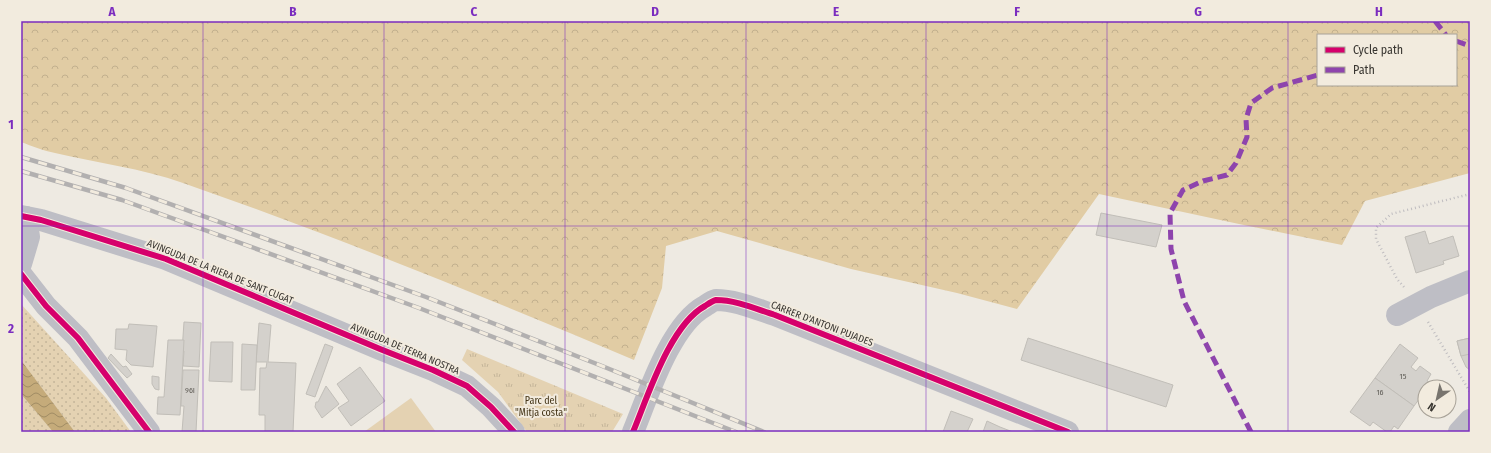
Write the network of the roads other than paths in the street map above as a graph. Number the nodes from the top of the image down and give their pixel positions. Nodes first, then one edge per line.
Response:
1 (24, 217) edge
2 (21, 264) edge
3 (21, 274) edge
4 (1470, 281) edge
5 (1397, 315) dead end
6 (340, 332) joint
7 (1470, 420) edge
8 (149, 432) edge
9 (514, 432) edge
10 (633, 432) edge
11 (1068, 432) edge
12 (1459, 432) edge

1 - 2 street
1 - 6 street, AVINGUDA DE LA RIERA DE SANT CUGAT
3 - 8 street
4 - 5 street
6 - 9 street, AVINGUDA DE TERRA NOSTRA
7 - 12 street
10 - 11 street, CARRER D'ANTONI PUJADES

